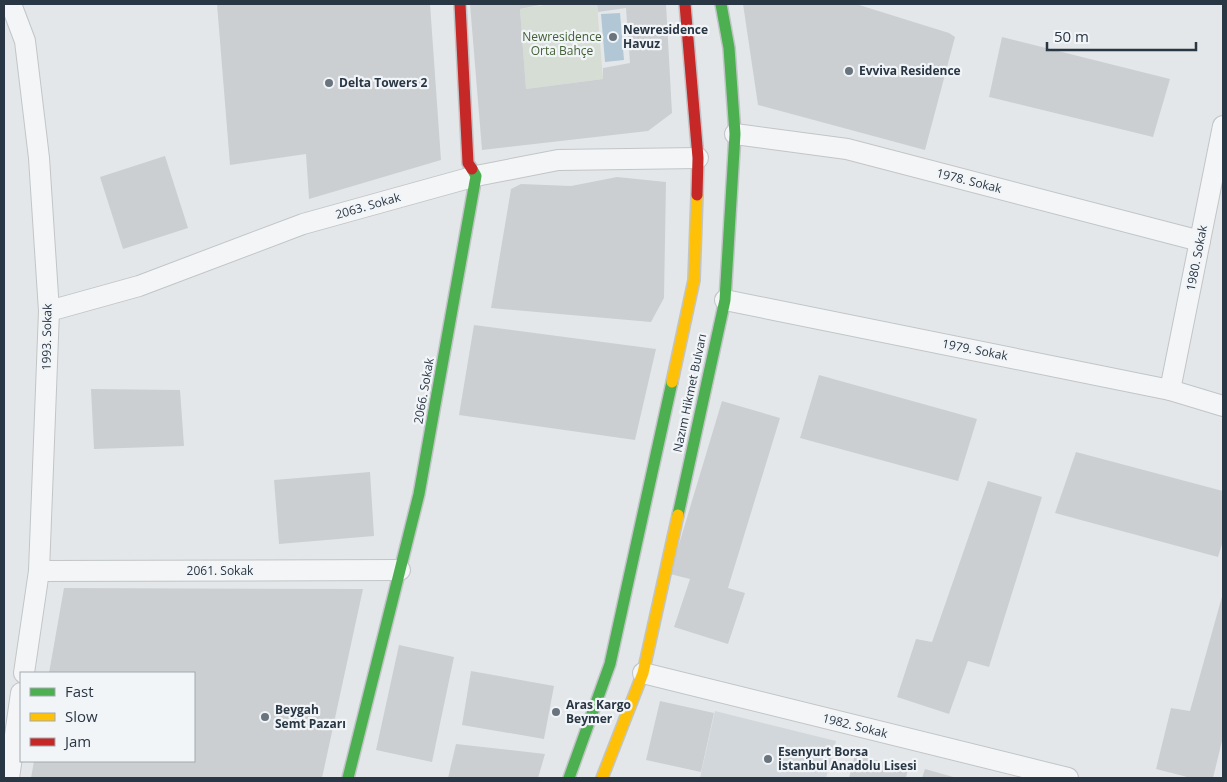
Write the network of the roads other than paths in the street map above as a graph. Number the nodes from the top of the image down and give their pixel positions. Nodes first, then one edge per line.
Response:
1 (11, 4) edge
2 (460, 4) edge
3 (685, 4) edge
4 (721, 4) edge
5 (1223, 126) edge
6 (735, 134) junction
7 (698, 158) junction
8 (1220, 164) edge
9 (476, 176) junction
10 (1200, 241) junction
11 (721, 297) junction
12 (49, 311) junction
13 (1170, 390) junction
14 (1223, 406) edge
15 (400, 570) junction
16 (39, 571) junction
17 (24, 672) edge
18 (639, 672) junction
19 (20, 700) edge
20 (9, 778) edge
21 (348, 778) edge
22 (569, 778) edge
23 (602, 778) edge
24 (1068, 778) edge

1 - 12 street, 1993. Sokak
2 - 9 main road
3 - 7 main road, Nazım Hikmet Bulvarı
4 - 6 main road, Nazım Hikmet Bulvarı
5 - 8 street, 1980. Sokak
6 - 10 street, 1978. Sokak
6 - 11 main road, Nazım Hikmet Bulvarı
7 - 9 street, 2063. Sokak
7 - 22 main road, Nazım Hikmet Bulvarı
8 - 10 street, 1980. Sokak
9 - 12 street, 2063. Sokak
9 - 15 main road, 2066. Sokak
10 - 13 street, 1980. Sokak
11 - 13 street, 1979. Sokak
11 - 18 main road, Nazım Hikmet Bulvarı
12 - 16 street, 1993. Sokak
13 - 14 street, 1979. Sokak
15 - 16 street, 2061. Sokak
15 - 21 main road, 2066. Sokak
16 - 17 street, 1993. Sokak
18 - 23 main road, Nazım Hikmet Bulvarı
18 - 24 street, 1982. Sokak
19 - 20 street

